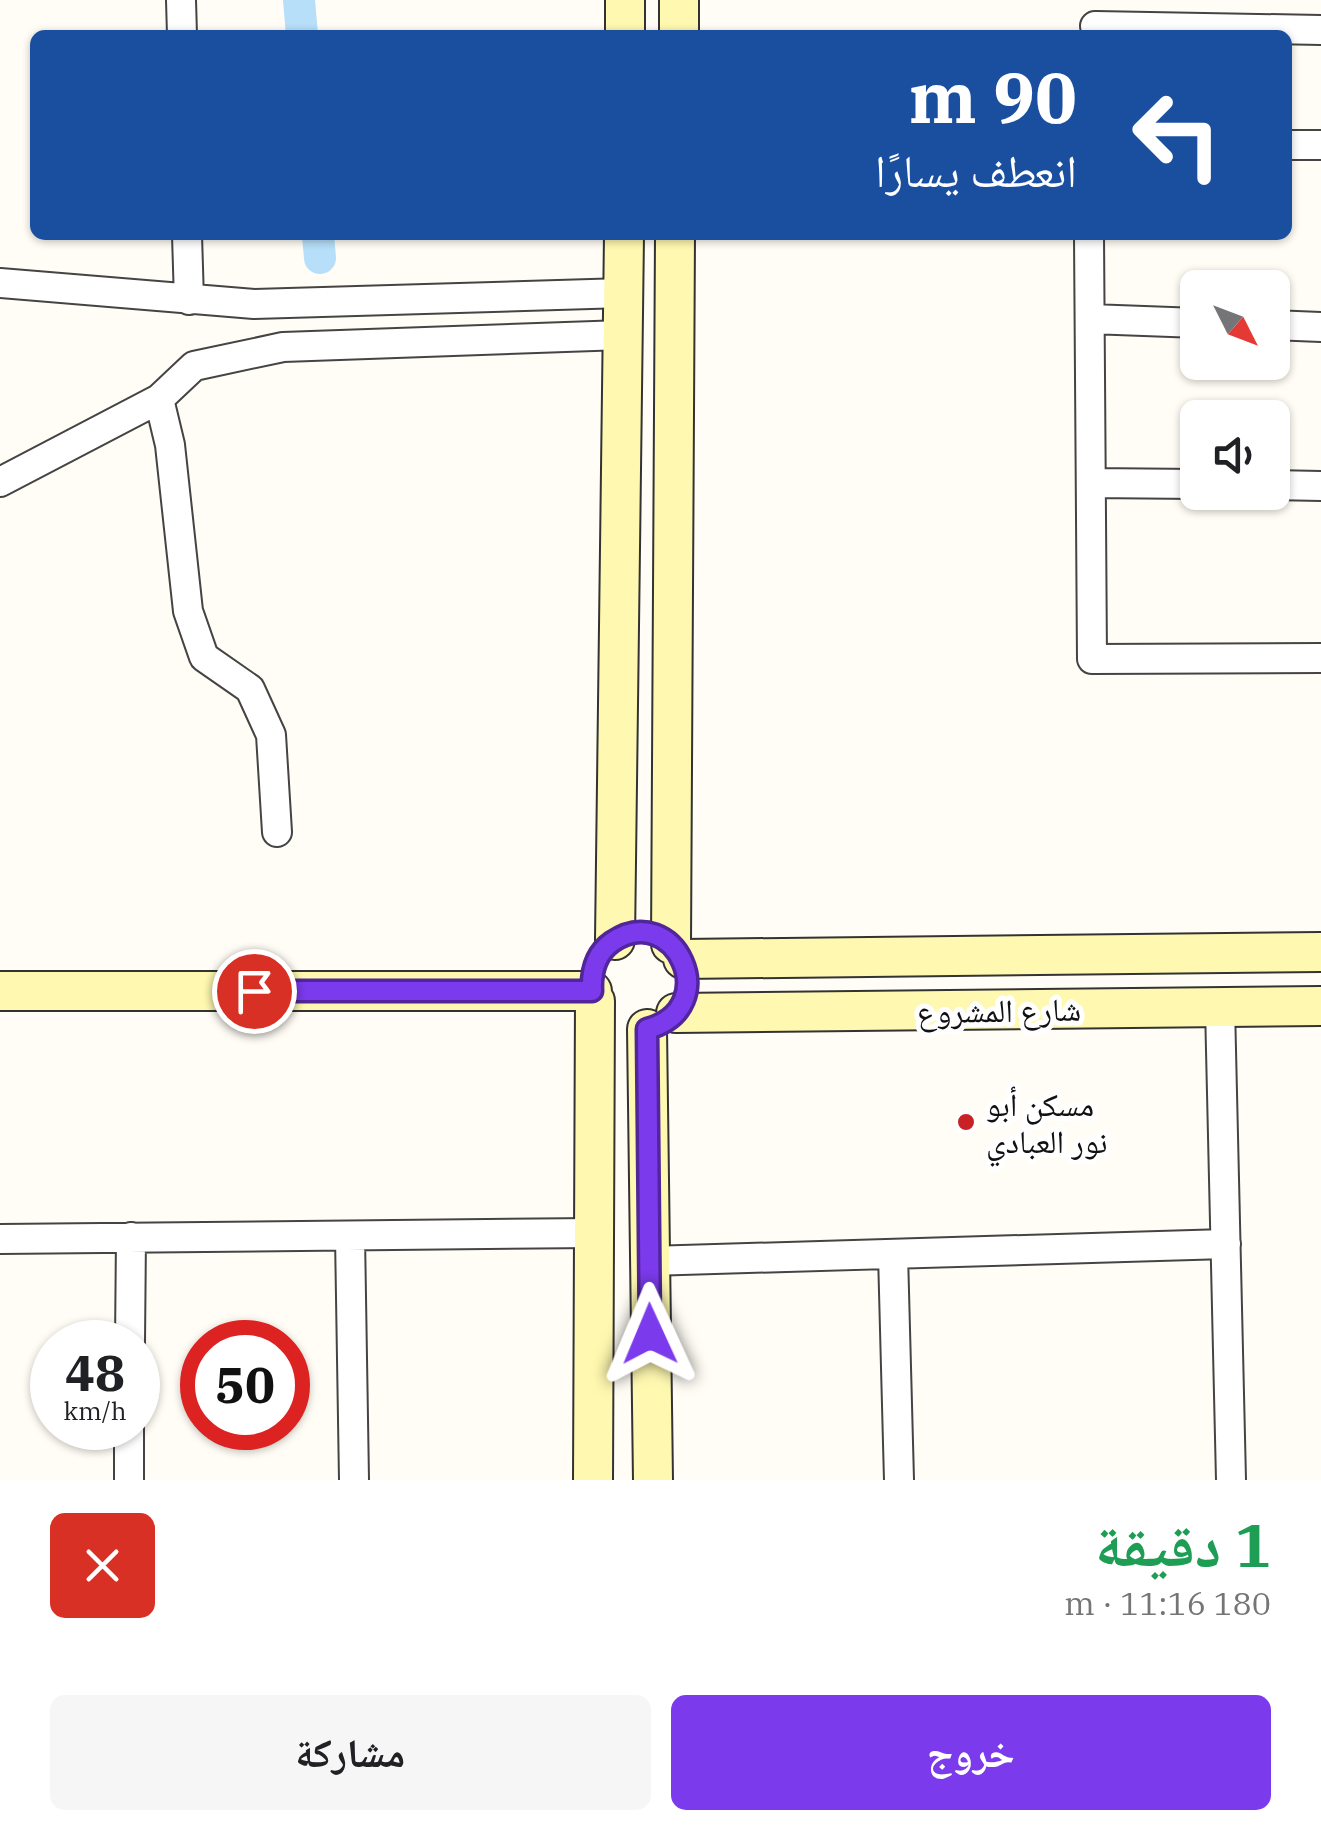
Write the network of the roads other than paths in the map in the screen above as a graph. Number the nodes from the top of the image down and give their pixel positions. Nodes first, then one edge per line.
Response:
1 (181, 0) edge
2 (625, 0) edge
3 (679, 0) edge
4 (1095, 26) dead end
5 (182, 30) edge
6 (625, 30) edge
7 (679, 30) edge
8 (1321, 30) edge
9 (1292, 145) edge
10 (1321, 145) edge
11 (187, 240) edge
12 (624, 240) edge
13 (675, 240) edge
14 (1089, 240) edge
15 (0, 282) edge
16 (624, 293) junction
17 (189, 300) junction
18 (1090, 319) junction
19 (1180, 322) edge
20 (1290, 325) edge
21 (1321, 326) edge
22 (623, 335) junction
23 (159, 400) junction
24 (0, 482) edge
25 (1091, 483) junction
26 (1180, 484) edge
27 (1290, 485) edge
28 (1321, 486) edge
29 (1321, 658) edge
30 (277, 832) dead end
31 (615, 940) junction
32 (677, 952) junction
33 (1321, 952) edge
34 (0, 991) edge
35 (594, 996) junction
36 (1321, 1006) edge
37 (1220, 1008) junction
38 (662, 1021) junction
39 (594, 1233) junction
40 (350, 1236) junction
41 (132, 1238) junction
42 (0, 1239) edge
43 (1226, 1244) junction
44 (892, 1254) junction
45 (649, 1262) junction
46 (130, 1320) edge
47 (129, 1450) edge
48 (128, 1480) edge
49 (354, 1480) edge
50 (593, 1480) edge
51 (653, 1480) edge
52 (899, 1480) edge
53 (1231, 1480) edge

1 - 5 street
2 - 6 main road
3 - 7 main road
4 - 8 street
9 - 10 street
11 - 17 street
12 - 16 main road
13 - 32 main road
14 - 18 street
15 - 17 street
16 - 17 street
16 - 22 main road
18 - 19 street
18 - 25 street
20 - 21 street
22 - 23 street
22 - 31 main road
23 - 24 street
23 - 30 street
25 - 26 street
25 - 29 street
27 - 28 street
31 - 32 main road
31 - 35 main road
32 - 33 main road, شارع المشروع
32 - 38 main road
34 - 35 main road
35 - 38 main road
35 - 39 main road
36 - 37 main road, شارع المشروع
37 - 38 main road, شارع المشروع
37 - 43 street
38 - 45 main road
39 - 40 street
39 - 50 main road
40 - 41 street
40 - 49 street
41 - 42 street
41 - 46 street
43 - 44 street
43 - 53 street
44 - 45 street
44 - 52 street
45 - 51 main road
47 - 48 street

